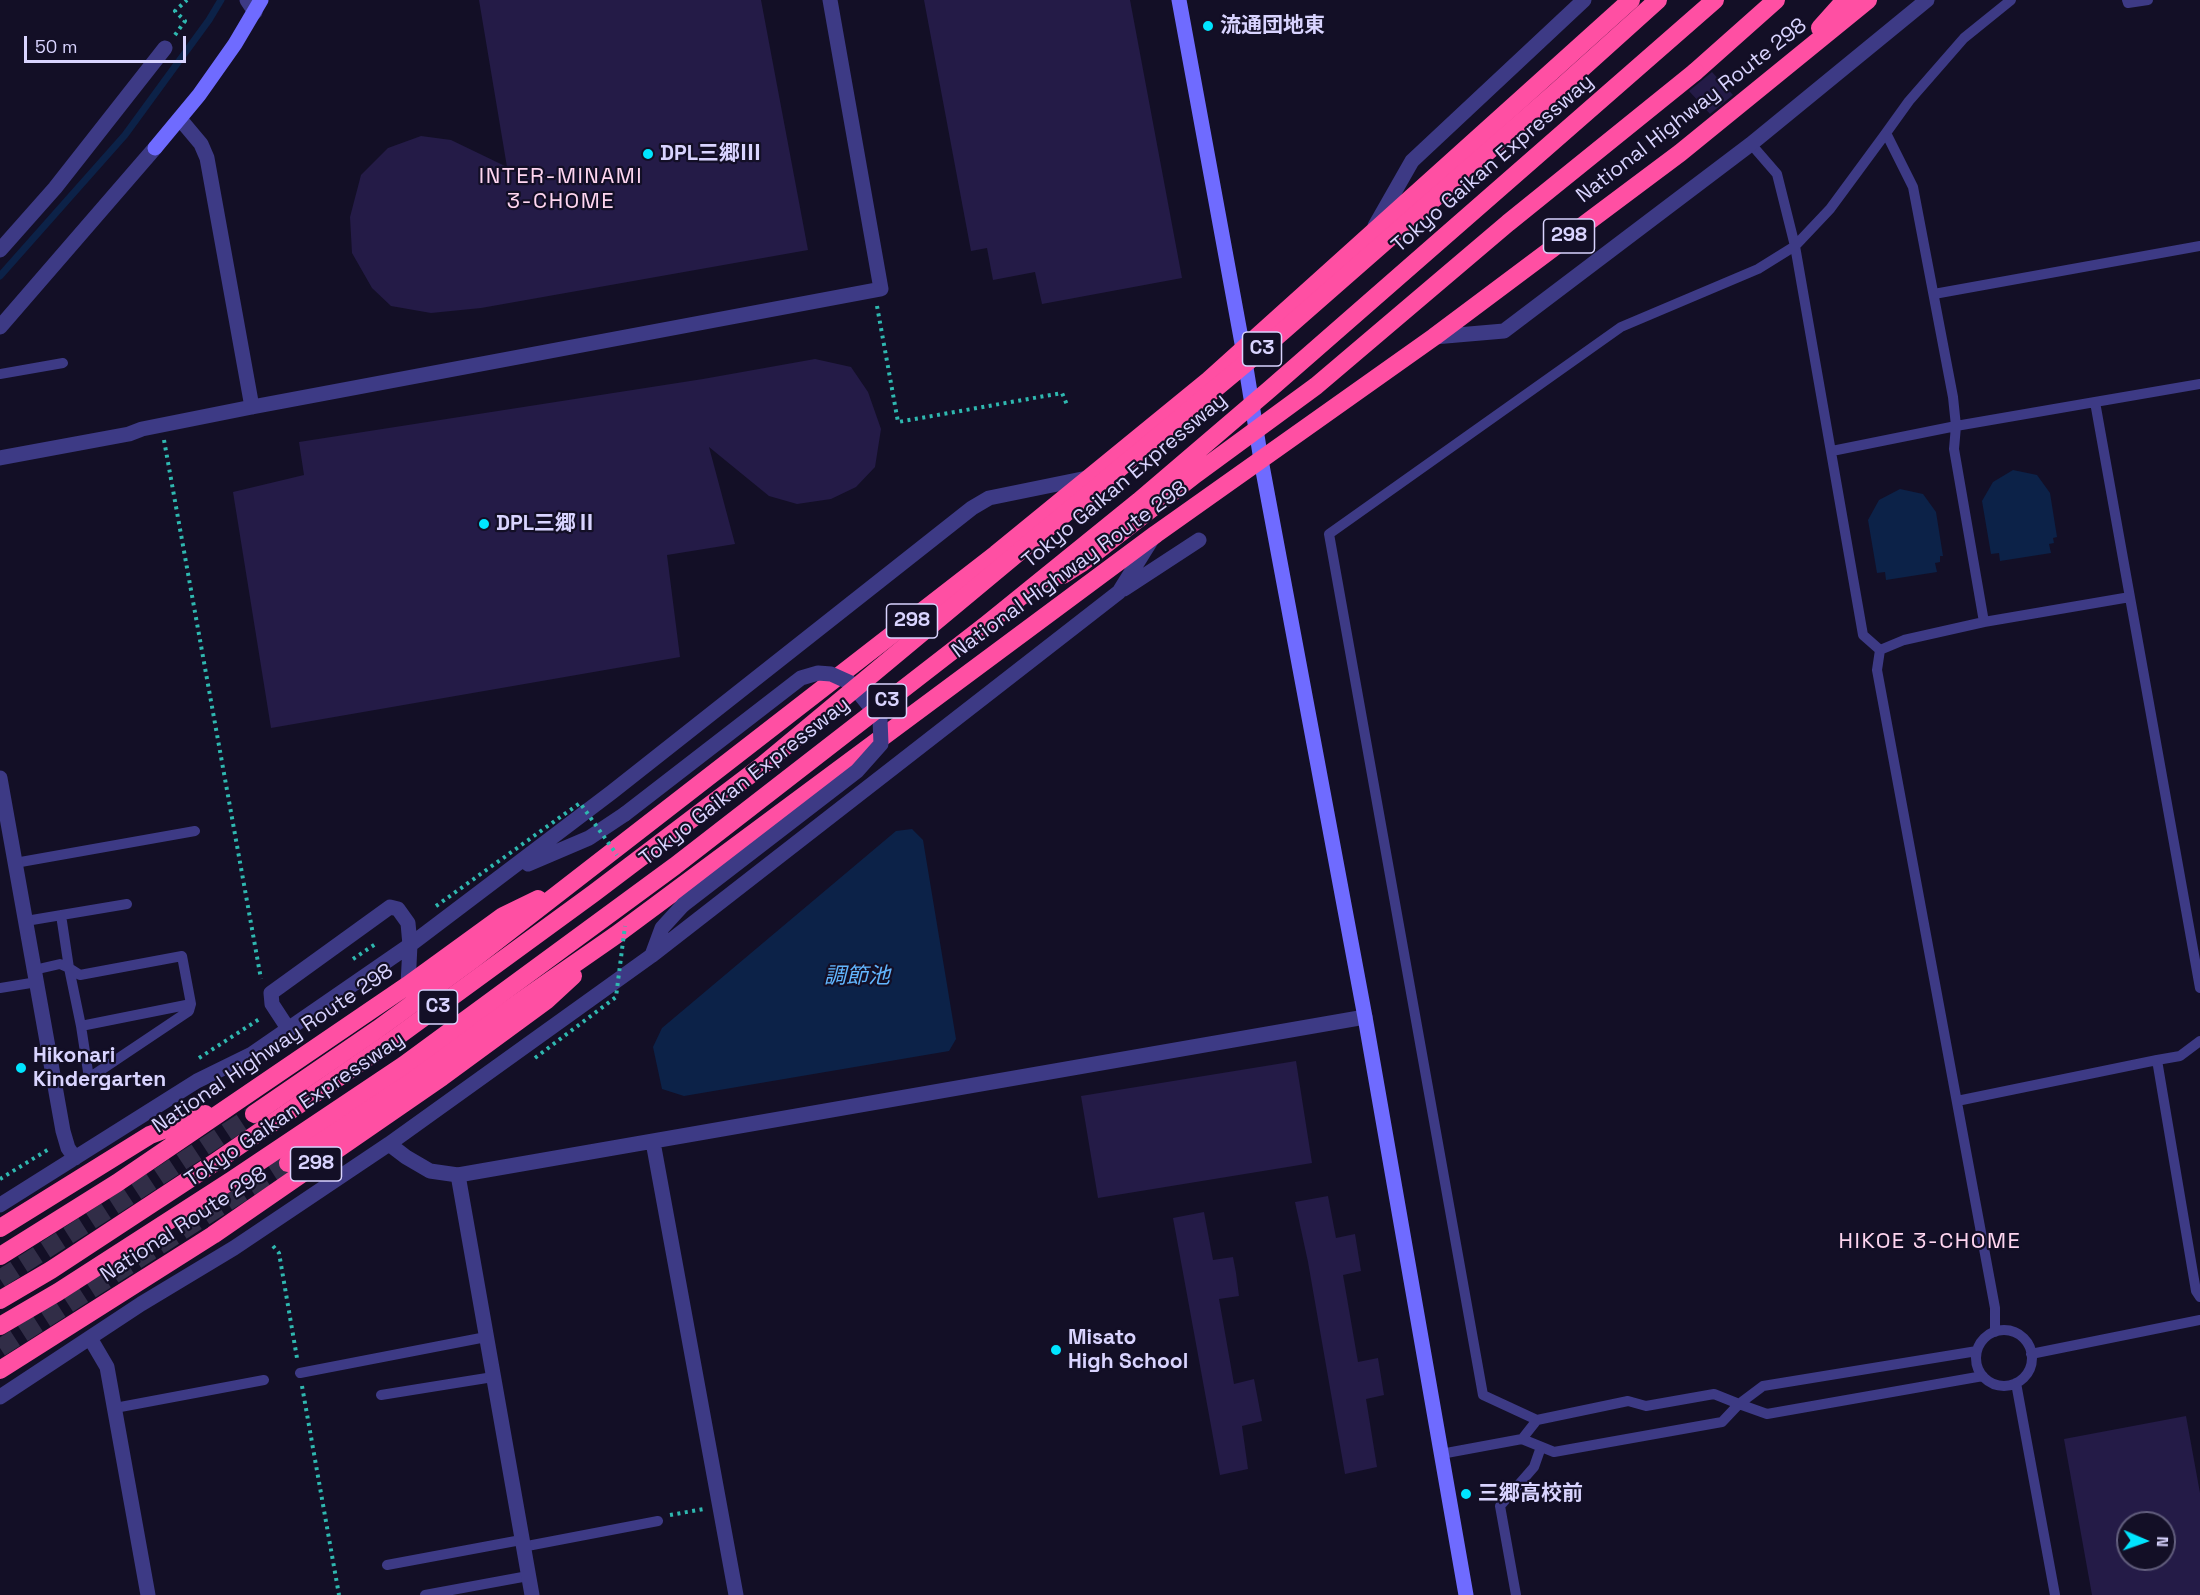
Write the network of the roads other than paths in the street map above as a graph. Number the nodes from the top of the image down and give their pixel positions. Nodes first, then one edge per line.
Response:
1 (830, 0) edge
2 (1179, 0) edge
3 (1584, 0) edge
4 (1631, 0) edge
5 (1658, 0) edge
6 (1715, 0) edge
7 (1776, 0) edge
8 (1845, 0) edge
9 (1869, 0) edge
10 (1927, 0) edge
11 (2011, 0) edge
12 (2127, 0) edge
13 (2148, 0) edge
14 (254, 4) edge
15 (165, 48) road end
16 (1783, 69) junction
17 (180, 119) junction
18 (1886, 133) junction
19 (1751, 144) junction
20 (1368, 239) junction
21 (1795, 246) junction
22 (2200, 246) edge
23 (0, 250) edge
24 (1934, 294) junction
25 (0, 327) edge
26 (1434, 337) junction
27 (1243, 349) junction
28 (63, 363) dead end
29 (0, 374) edge
30 (2200, 384) edge
31 (2096, 402) junction
32 (252, 407) junction
33 (1956, 426) junction
34 (1832, 451) junction
35 (0, 458) edge
36 (1261, 460) junction
37 (1087, 478) junction
38 (1156, 534) junction
39 (1199, 540) dead end
40 (1119, 592) junction
41 (2130, 597) junction
42 (1984, 622) junction
43 (987, 624) junction
44 (1880, 650) junction
45 (0, 778) edge
46 (2, 805) edge
47 (195, 831) dead end
48 (15, 863) junction
49 (506, 873) junction
50 (573, 882) junction
51 (127, 904) dead end
52 (61, 915) junction
53 (26, 921) junction
54 (616, 935) junction
55 (410, 945) junction
56 (651, 956) junction
57 (69, 968) junction
58 (36, 976) junction
59 (408, 985) junction
60 (0, 988) edge
61 (2200, 988) edge
62 (191, 1004) junction
63 (1365, 1017) junction
64 (81, 1026) junction
65 (289, 1030) junction
66 (2200, 1041) edge
67 (2157, 1060) junction
68 (1957, 1101) junction
69 (230, 1105) junction
70 (254, 1114) tunnel mouth
71 (653, 1142) junction
72 (389, 1144) junction
73 (75, 1158) junction
74 (288, 1163) tunnel mouth
75 (458, 1175) junction
76 (0, 1205) edge
77 (0, 1228) edge
78 (213, 1235) junction
79 (234, 1248) junction
80 (0, 1256) edge
81 (2200, 1297) edge
82 (0, 1300) edge
83 (2200, 1320) edge
84 (0, 1326) edge
85 (1995, 1332) junction
86 (486, 1337) junction
87 (90, 1338) junction
88 (1977, 1351) junction
89 (2031, 1354) junction
90 (0, 1370) edge
91 (300, 1372) road end
92 (1983, 1376) junction
93 (493, 1377) junction
94 (264, 1380) dead end
95 (2016, 1383) junction
96 (381, 1395) dead end
97 (0, 1396) edge
98 (1739, 1404) junction
99 (115, 1407) junction
100 (1537, 1420) junction
101 (1522, 1439) junction
102 (1541, 1447) junction
103 (1441, 1454) junction
104 (658, 1521) road end
105 (522, 1543) junction
106 (387, 1565) dead end
107 (528, 1576) junction
108 (148, 1595) edge
109 (425, 1595) edge
110 (532, 1595) edge
111 (736, 1595) edge
112 (1466, 1595) edge
113 (1516, 1595) edge
114 (2055, 1595) edge

1 - 32 street
2 - 27 street
3 - 20 street
4 - 20 highway, National Highway Route 298 / 298
5 - 82 highway, Tokyo Gaikan Expressway / C3, bridge
6 - 43 highway, Tokyo Gaikan Expressway / C3, bridge
7 - 43 highway, bridge
8 - 16 highway
9 - 16 highway, National Highway Route 298 / 298
10 - 19 street
11 - 18 lane
12 - 13 lane
14 - 17 street
15 - 23 street
16 - 26 highway, National Highway Route 298 / 298
17 - 25 street
17 - 32 street
18 - 21 lane
18 - 24 lane
19 - 21 lane
19 - 26 street
20 - 27 highway, National Highway Route 298 / 298
21 - 34 lane
21 - 100 lane
22 - 24 lane
24 - 33 lane
26 - 36 highway, National Highway Route 298 / 298
27 - 36 street
27 - 37 highway, National Highway Route 298 / 298
28 - 29 lane
30 - 31 lane
31 - 33 lane
31 - 41 lane
32 - 35 street
33 - 34 lane
33 - 42 lane
34 - 44 lane
36 - 38 highway, National Highway Route 298 / 298
36 - 63 street
37 - 49 street
37 - 50 highway, National Highway Route 298 / 298
38 - 40 street
38 - 54 highway, National Highway Route 298 / 298
39 - 40 street
40 - 56 street
41 - 42 lane
41 - 61 lane
42 - 44 lane
43 - 84 highway, Tokyo Gaikan Expressway / C3, bridge
44 - 68 lane
45 - 46 street
46 - 48 street
47 - 48 lane
48 - 53 street
49 - 55 street
49 - 56 street, bridge
50 - 59 highway, National Highway Route 298 / 298
50 - 70 highway, National Highway Route 298 / 298
51 - 52 lane
52 - 53 lane
52 - 57 lane
53 - 58 street
54 - 74 highway, National Highway Route 298 / 298
54 - 78 highway, National Route 298 / 298
55 - 59 street
55 - 65 street
55 - 65 street
56 - 72 street
57 - 58 lane
57 - 62 lane
57 - 64 lane
58 - 60 lane
58 - 73 street
59 - 69 highway, National Highway Route 298 / 298
62 - 64 lane
62 - 64 lane
63 - 71 street
63 - 103 street
65 - 73 street
66 - 67 lane
67 - 68 lane
67 - 81 lane
68 - 85 lane
69 - 77 highway
69 - 80 highway, National Highway Route 298 / 298
71 - 75 street
71 - 111 street
72 - 75 street
72 - 79 street
73 - 76 street
75 - 86 street
78 - 79 street
78 - 90 highway, National Route 298 / 298
79 - 87 street
83 - 89 lane
85 - 88 lane
85 - 89 lane
86 - 91 lane
86 - 93 street
87 - 97 street
87 - 99 street
88 - 92 lane
88 - 98 lane
89 - 95 lane
92 - 95 lane
92 - 98 lane
93 - 96 lane
93 - 105 street
94 - 99 lane
95 - 114 lane
98 - 100 lane
98 - 102 lane
99 - 108 street
100 - 101 lane
101 - 102 lane
101 - 103 lane
102 - 113 lane
103 - 112 street
104 - 105 lane
105 - 106 lane
105 - 107 street
107 - 109 lane
107 - 110 street

